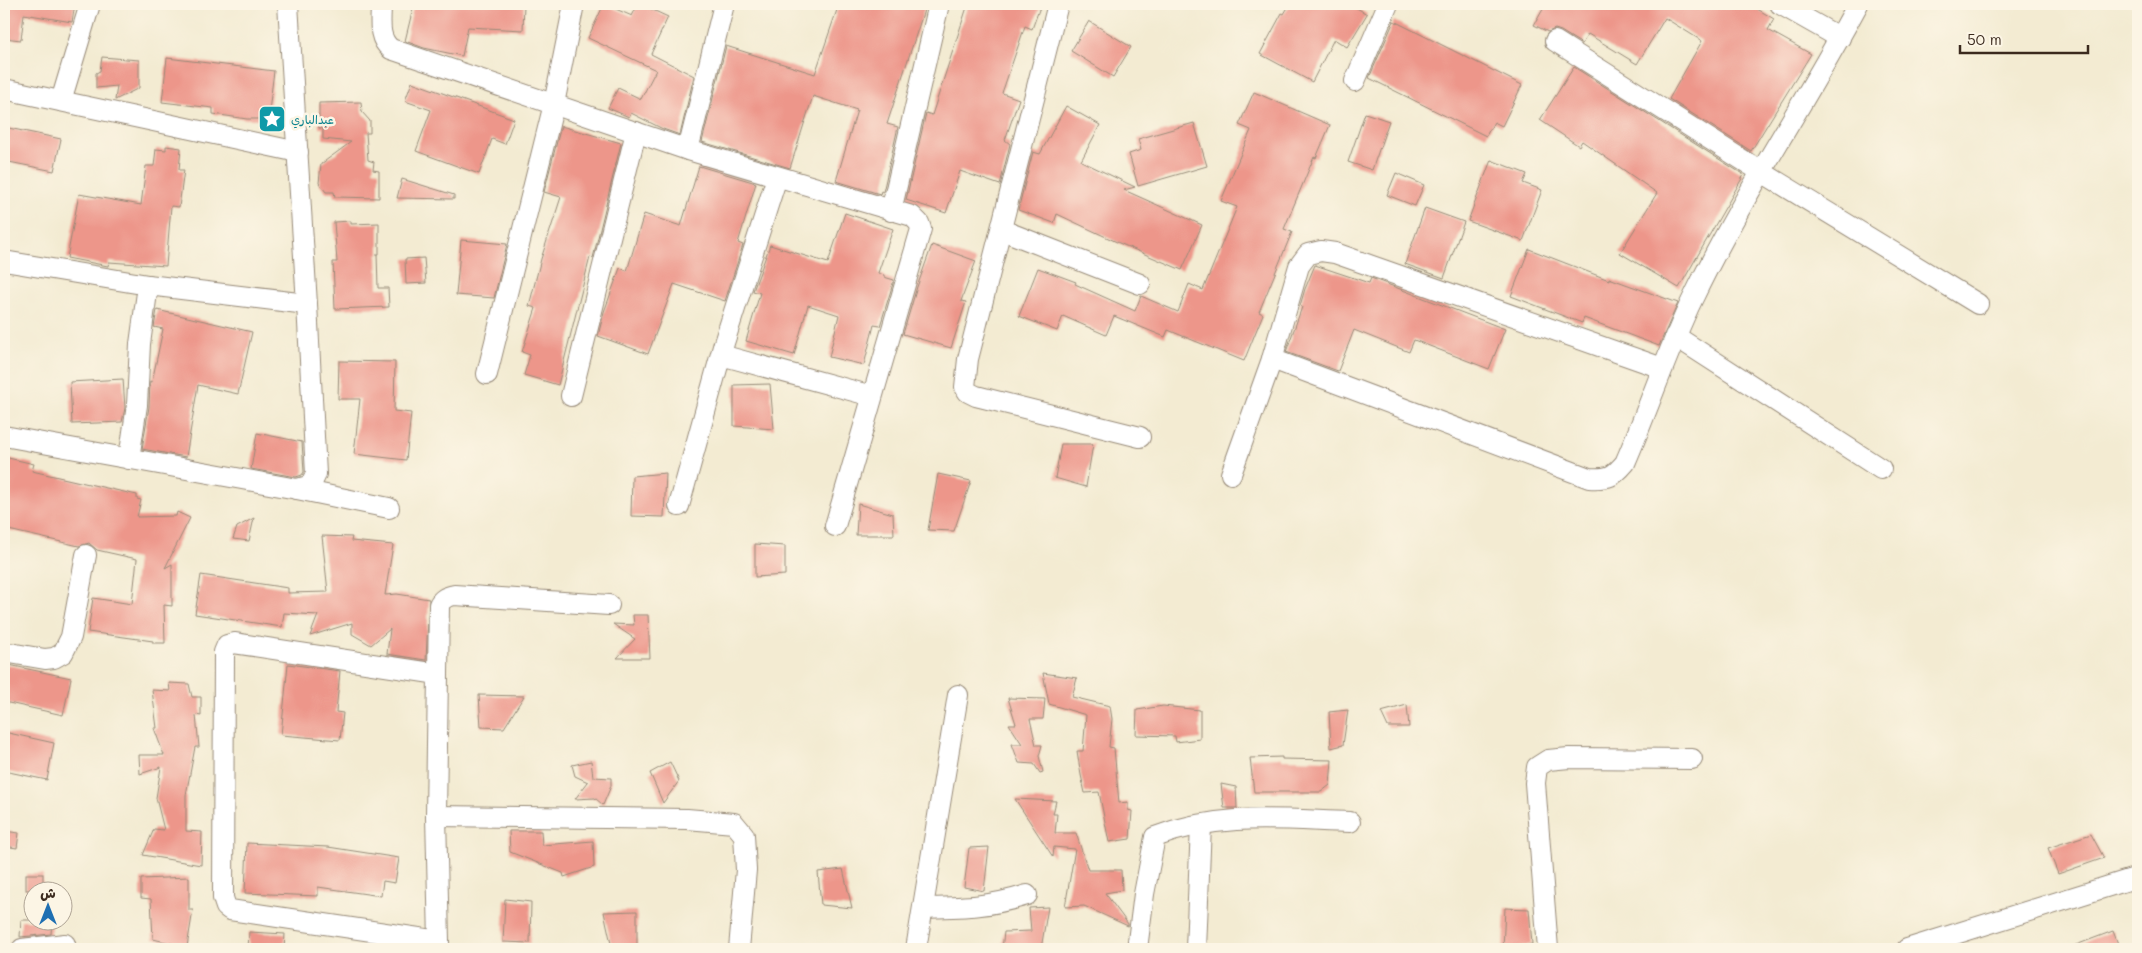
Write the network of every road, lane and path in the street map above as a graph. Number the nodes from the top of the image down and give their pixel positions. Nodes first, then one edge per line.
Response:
1 (90, 4) edge
2 (288, 4) edge
3 (381, 4) edge
4 (574, 4) edge
5 (724, 4) edge
6 (939, 4) edge
7 (1058, 4) edge
8 (1388, 4) edge
9 (1780, 4) edge
10 (1858, 4) edge
11 (1840, 38) junction
12 (1555, 42) dead end
13 (1355, 81) dead end
14 (4, 89) edge
15 (61, 101) junction
16 (554, 104) junction
17 (636, 132) junction
18 (688, 150) junction
19 (298, 152) junction
20 (1760, 172) junction
21 (777, 177) junction
22 (891, 211) junction
23 (1002, 230) junction
24 (4, 261) edge
25 (1140, 284) dead end
26 (148, 285) junction
27 (307, 304) junction
28 (1978, 304) dead end
29 (1675, 336) junction
30 (721, 356) junction
31 (1272, 359) junction
32 (1662, 368) junction
33 (487, 374) dead end
34 (571, 396) dead end
35 (872, 396) junction
36 (4, 436) edge
37 (1140, 437) dead end
38 (129, 459) junction
39 (1881, 468) dead end
40 (1231, 474) dead end
41 (297, 489) junction
42 (679, 506) dead end
43 (388, 508) dead end
44 (835, 526) dead end
45 (86, 555) dead end
46 (609, 605) dead end
47 (4, 652) edge
48 (438, 674) junction
49 (958, 695) dead end
50 (1692, 759) dead end
51 (436, 816) junction
52 (1350, 822) dead end
53 (1201, 825) junction
54 (2138, 877) edge
55 (1027, 895) dead end
56 (923, 908) junction
57 (64, 944) dead end
58 (439, 945) edge
59 (22, 949) edge
60 (739, 949) edge
61 (916, 949) edge
62 (1137, 949) edge
63 (1196, 949) edge
64 (1548, 949) edge
65 (1907, 949) edge

1 - 15 street
2 - 19 street
3 - 16 street
4 - 16 street
5 - 18 street
6 - 22 street
7 - 23 street
8 - 13 street
9 - 11 street
10 - 11 street
11 - 20 street
12 - 20 street
14 - 15 street
15 - 19 street
16 - 17 street
16 - 33 street
17 - 18 street
17 - 34 street
18 - 21 street
19 - 27 street
20 - 28 street
20 - 29 street
21 - 22 street
21 - 30 street
22 - 35 street
23 - 25 street
23 - 37 street
24 - 26 street
26 - 27 street
26 - 38 street
27 - 41 street
29 - 32 street
29 - 39 street
30 - 35 street
30 - 42 street
31 - 32 street
31 - 32 street
31 - 40 street
35 - 44 street
36 - 38 street
38 - 41 street
41 - 43 street
45 - 47 street
46 - 48 street
48 - 51 street
48 - 58 street
49 - 56 street
50 - 64 street
51 - 58 street
51 - 60 street
52 - 53 street
53 - 62 street
53 - 63 street
54 - 65 street
55 - 56 street
56 - 61 street
57 - 59 street

